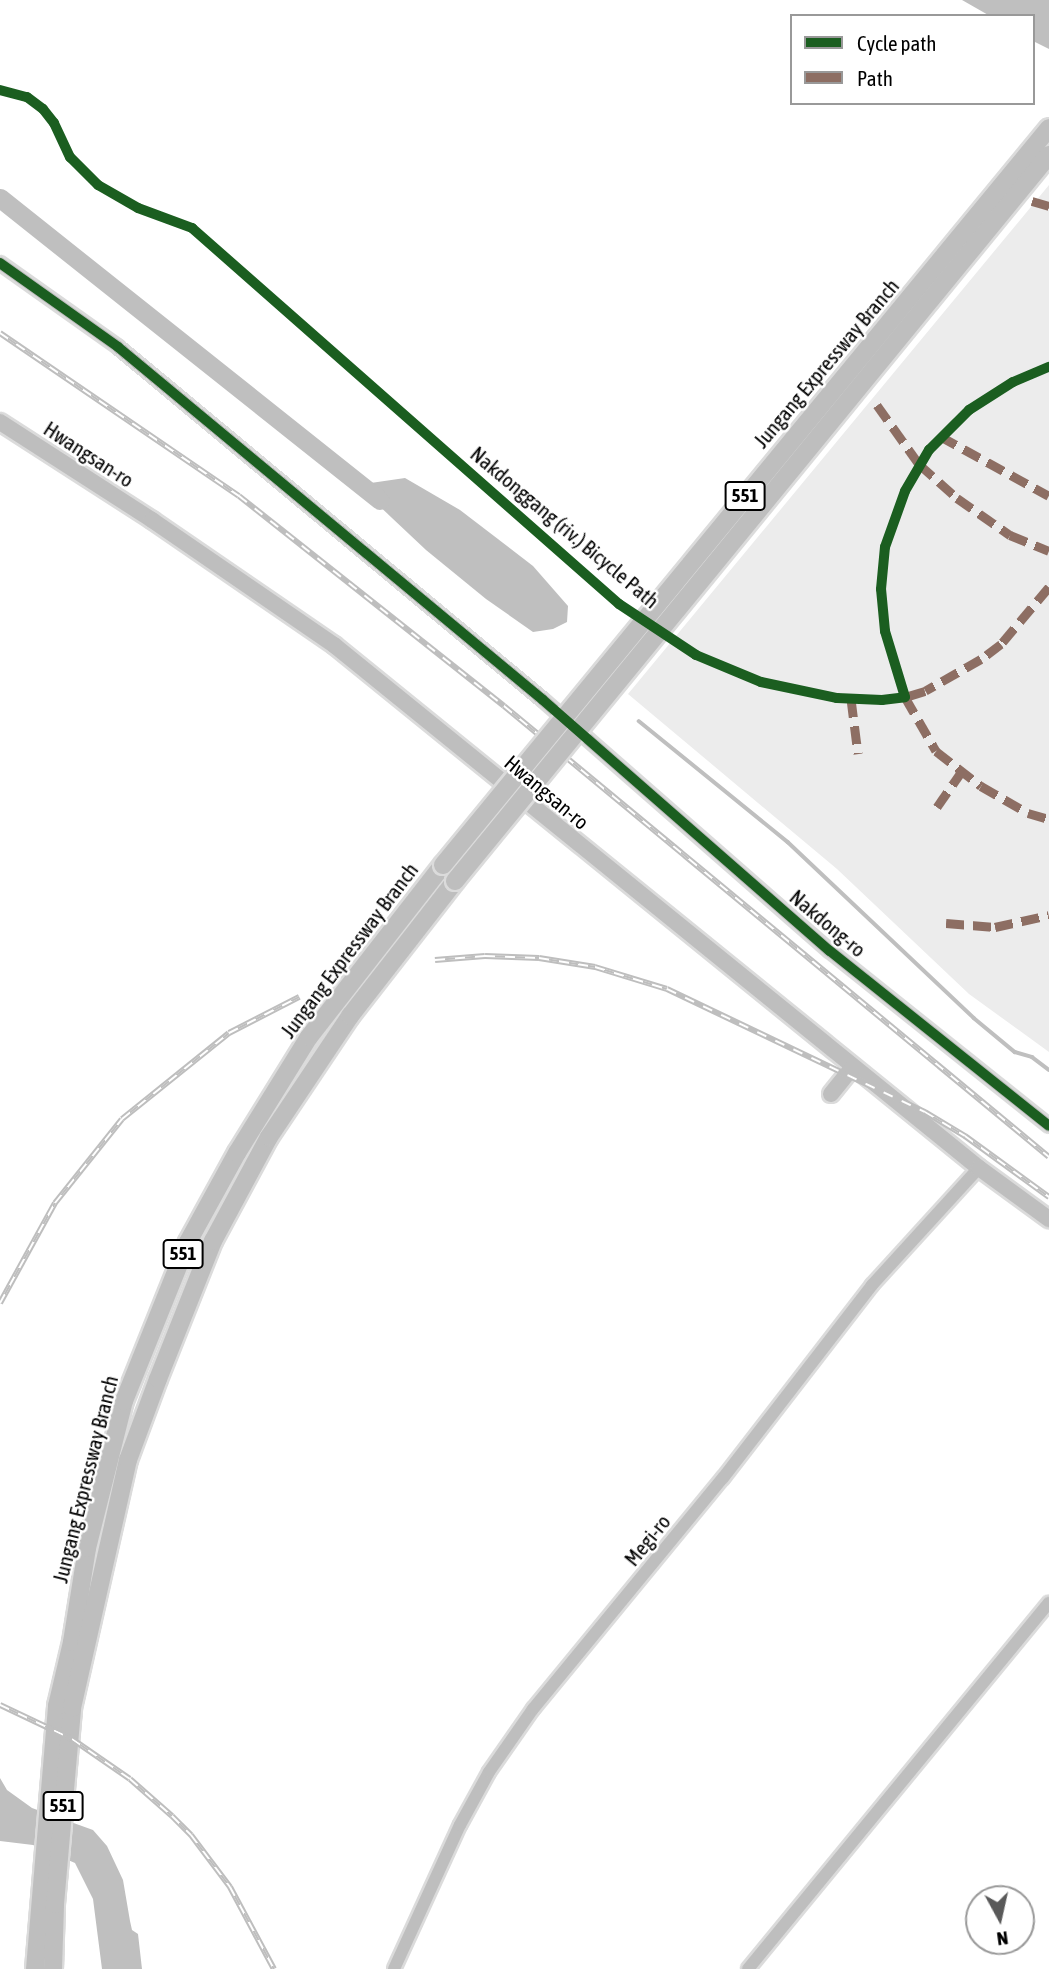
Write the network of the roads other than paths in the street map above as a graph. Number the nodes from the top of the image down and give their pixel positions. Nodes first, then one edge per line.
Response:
1 (1049, 128) edge
2 (1049, 155) edge
3 (0, 263) edge
4 (0, 422) edge
5 (853, 1067) junction
6 (831, 1094) dead end
7 (1049, 1126) edge
8 (979, 1168) junction
9 (1049, 1219) edge
10 (1049, 1603) edge
11 (64, 1707) junction
12 (35, 1969) edge
13 (53, 1969) edge
14 (394, 1969) edge
15 (748, 1969) edge

1 - 11 highway, Jungang Expressway Branch / 551, bridge
2 - 11 highway, Jungang Expressway Branch / 551, bridge
3 - 7 street, Nakdong-ro
4 - 5 main road, Hwangsan-ro
5 - 6 main road
5 - 8 main road, Hwangsan-ro
8 - 9 main road, Hwangsan-ro
8 - 14 street, Megi-ro
10 - 15 street
11 - 12 highway, Jungang Expressway Branch / 551
11 - 13 highway, Jungang Expressway Branch / 551

